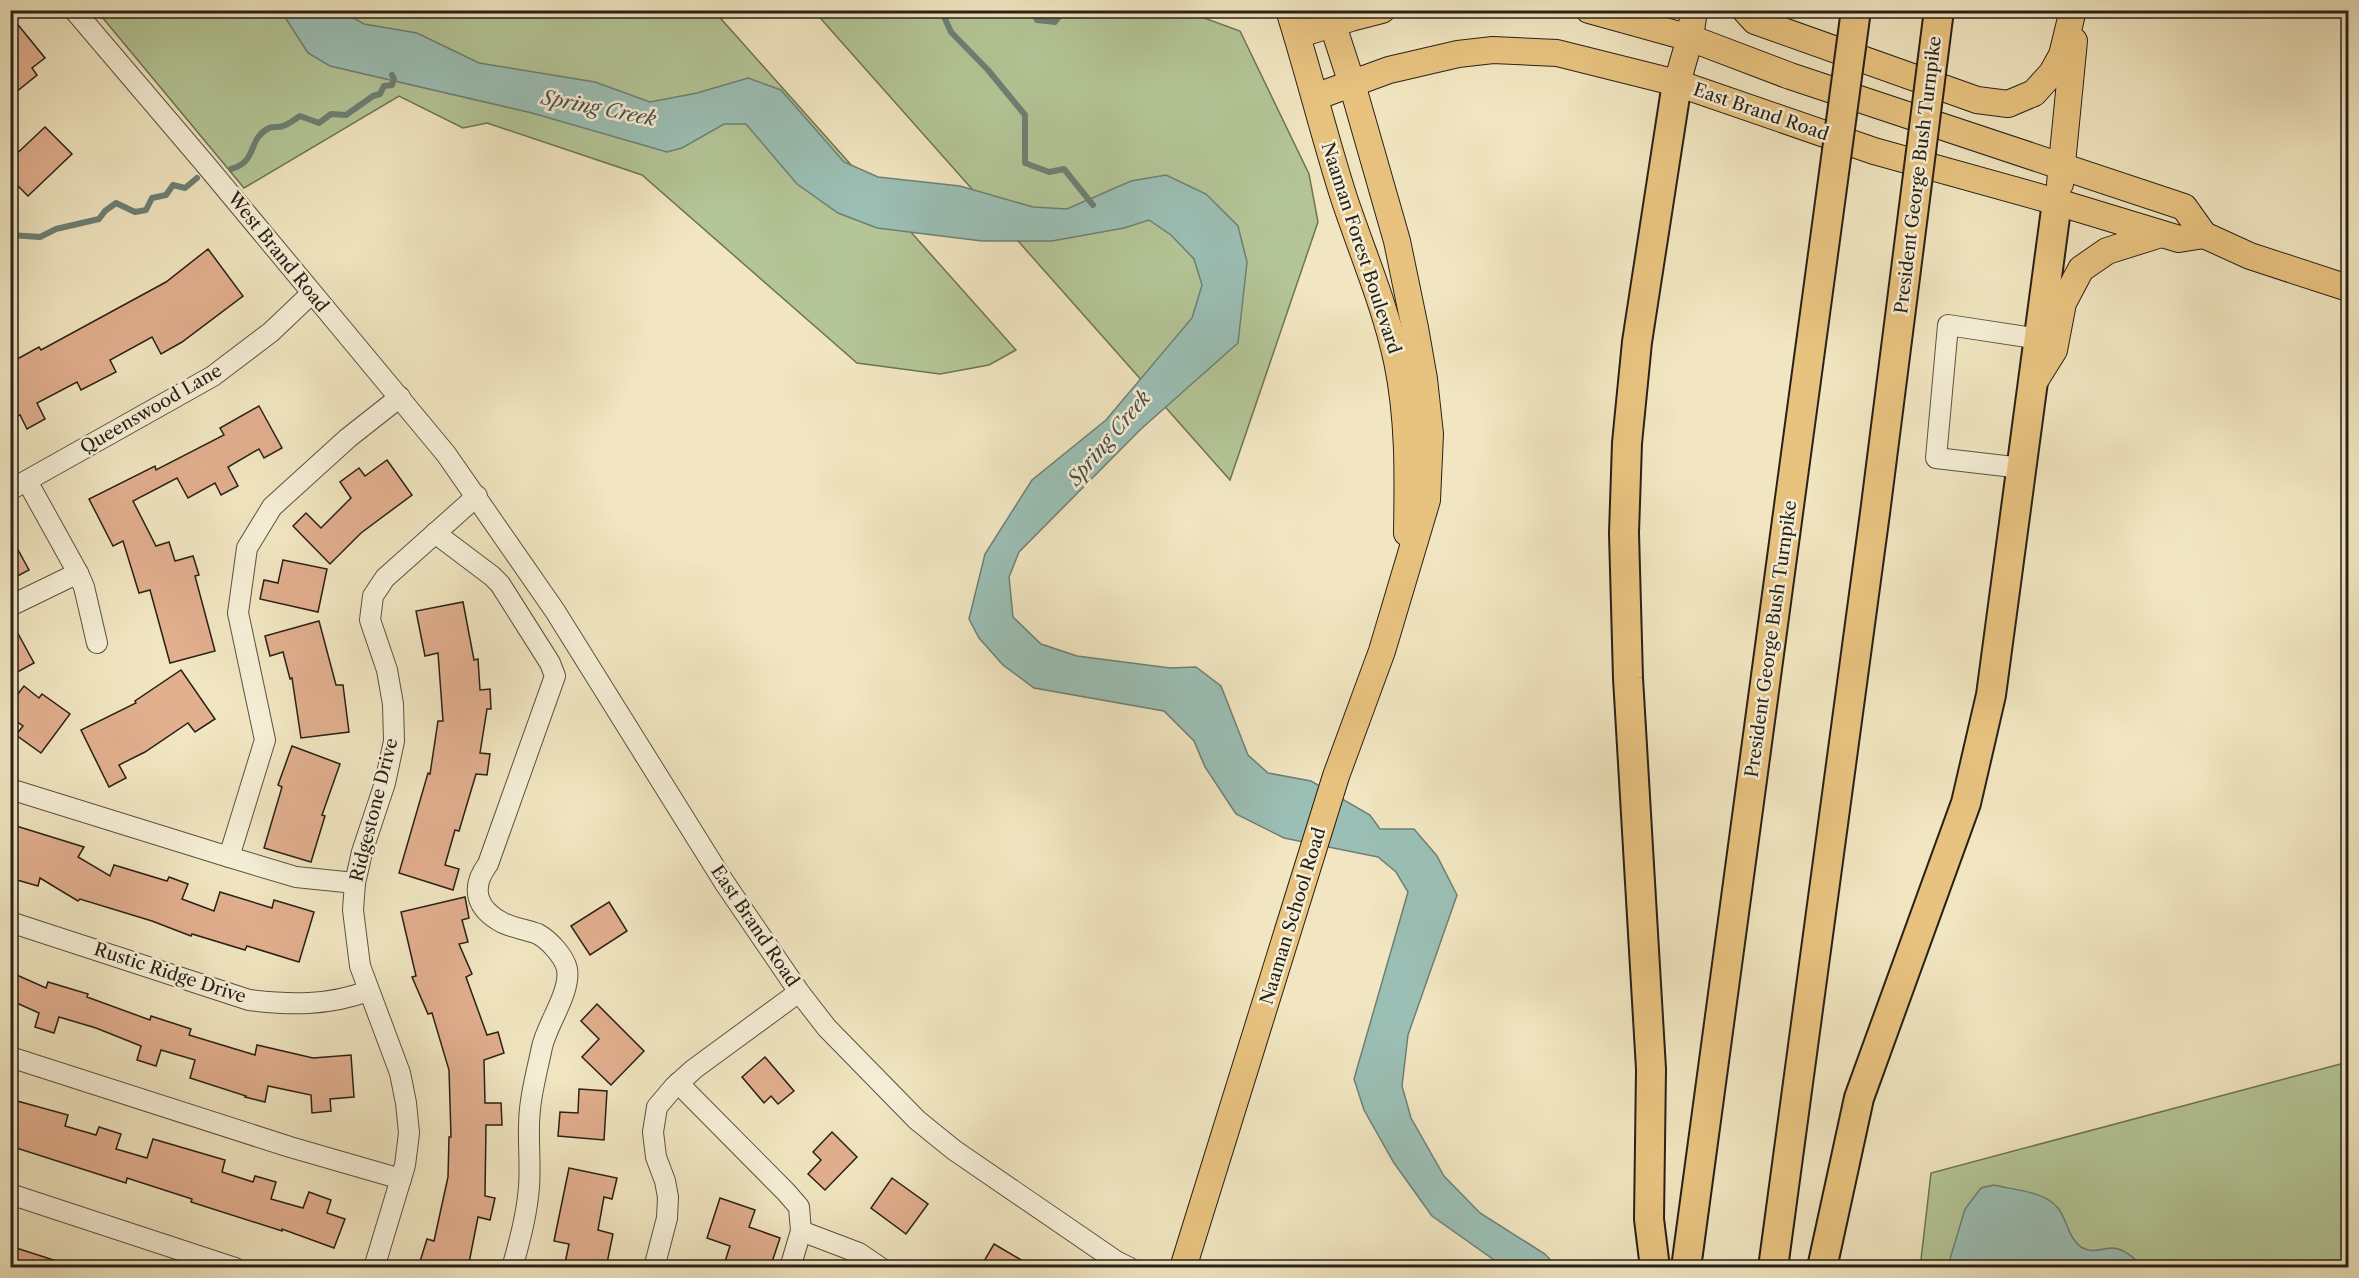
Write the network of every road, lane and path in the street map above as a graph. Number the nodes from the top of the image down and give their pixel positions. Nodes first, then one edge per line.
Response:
1 (74, 10) edge
2 (1289, 10) edge
3 (1383, 10) edge
4 (1588, 10) edge
5 (1694, 10) edge
6 (1744, 10) edge
7 (1856, 10) edge
8 (1939, 10) edge
9 (2073, 10) edge
10 (2077, 10) edge
11 (1330, 17) edge
12 (1297, 35) junction
13 (1690, 38) junction
14 (1677, 83) junction
15 (1352, 84) junction
16 (1315, 97) junction
17 (2062, 167) junction
18 (2057, 202) junction
19 (2161, 234) junction
20 (2204, 235) junction
21 (2349, 288) edge
22 (311, 294) junction
23 (2040, 339) junction
24 (2034, 382) junction
25 (400, 397) junction
26 (2022, 468) junction
27 (19, 486) edge
28 (477, 496) junction
29 (435, 533) junction
30 (1407, 567) junction
31 (78, 573) junction
32 (10, 606) edge
33 (97, 643) dead end
34 (10, 789) edge
35 (229, 856) junction
36 (355, 883) junction
37 (10, 922) edge
38 (368, 991) junction
39 (800, 992) junction
40 (10, 1057) edge
41 (678, 1083) junction
42 (401, 1179) junction
43 (10, 1194) edge
44 (801, 1232) junction
45 (236, 1268) edge
46 (374, 1268) edge
47 (512, 1268) edge
48 (654, 1268) edge
49 (790, 1268) edge
50 (881, 1268) edge
51 (1130, 1268) edge
52 (1183, 1268) edge
53 (1655, 1268) edge
54 (1686, 1268) edge
55 (1773, 1268) edge
56 (1822, 1268) edge

1 - 22 street, West Brand Road
2 - 12 main road, Naaman Forest Boulevard
3 - 11 main road
4 - 13 main road, East Brand Road
5 - 13 main road
6 - 9 main road
7 - 54 highway, President George Bush Turnpike, bridge
8 - 55 highway, President George Bush Turnpike, bridge
10 - 17 main road
11 - 12 main road
11 - 15 main road, Naaman Forest Boulevard
12 - 16 main road, Naaman Forest Boulevard
13 - 14 main road
13 - 17 main road, East Brand Road
14 - 15 main road, East Brand Road
14 - 18 main road, East Brand Road
14 - 53 highway
15 - 16 main road, East Brand Road
15 - 30 main road, Naaman Forest Boulevard
16 - 30 main road, Naaman Forest Boulevard
17 - 18 main road
17 - 20 main road, East Brand Road
18 - 19 main road, East Brand Road
18 - 23 highway
19 - 20 main road, East Brand Road
19 - 24 main road
20 - 21 main road, East Brand Road
22 - 25 street, West Brand Road
22 - 27 street, Queenswood Lane
23 - 24 highway
23 - 26 street
24 - 26 highway
25 - 28 street, West Brand Road
25 - 35 street
26 - 56 highway
27 - 31 street
28 - 29 street, Ridgestone Drive
28 - 39 street, East Brand Road
29 - 36 street, Ridgestone Drive
29 - 47 street
30 - 52 main road, Naaman School Road
31 - 32 street
31 - 33 street
34 - 35 street
35 - 36 street
36 - 38 street, Ridgestone Drive
37 - 38 street, Rustic Ridge Drive
38 - 42 street, Ridgestone Drive
39 - 41 street
39 - 51 street, East Brand Road
40 - 42 street
41 - 44 street
41 - 48 street
42 - 46 street, Ridgestone Drive
43 - 45 street
44 - 49 street
44 - 50 street

